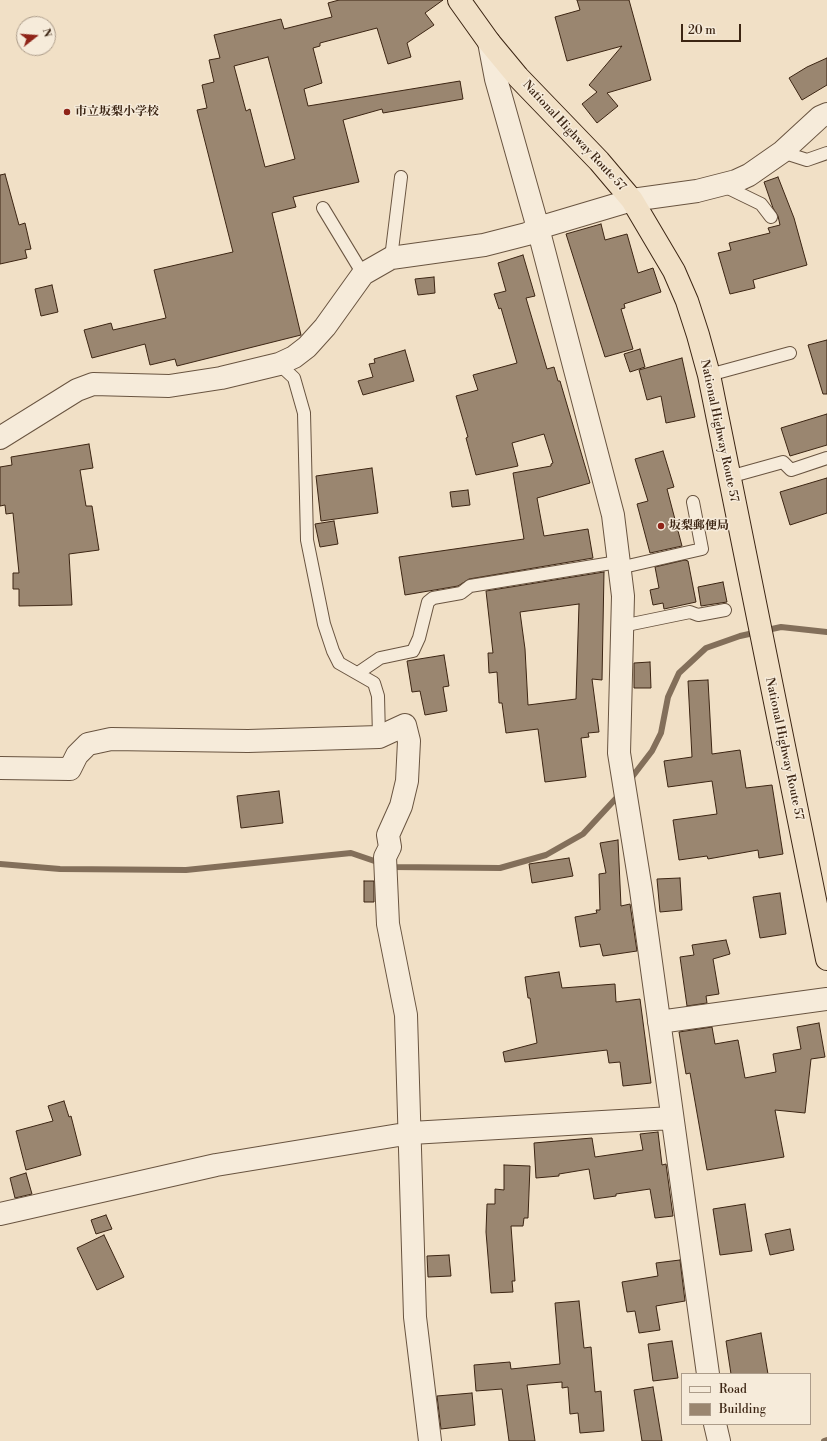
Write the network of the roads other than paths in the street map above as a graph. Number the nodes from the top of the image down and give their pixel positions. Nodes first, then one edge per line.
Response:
1 (459, 0) edge
2 (489, 42) junction
3 (827, 114) edge
4 (782, 152) junction
5 (827, 153) edge
6 (401, 177) dead end
7 (721, 185) junction
8 (632, 200) junction
9 (322, 208) dead end
10 (771, 216) dead end
11 (538, 228) junction
12 (391, 258) junction
13 (363, 274) junction
14 (790, 353) dead end
15 (279, 364) junction
16 (709, 375) junction
17 (0, 438) edge
18 (827, 458) edge
19 (729, 477) junction
20 (693, 502) dead end
21 (619, 565) junction
22 (725, 610) dead end
23 (622, 626) junction
24 (358, 673) junction
25 (379, 737) junction
26 (0, 768) edge
27 (827, 959) edge
28 (827, 999) edge
29 (659, 1022) junction
30 (672, 1118) junction
31 (411, 1133) junction
32 (0, 1214) edge
33 (708, 1373) edge
34 (715, 1425) edge
35 (430, 1441) edge
36 (719, 1441) edge

1 - 2 highway, National Highway Route 57
2 - 8 highway, National Highway Route 57
2 - 11 street
3 - 4 street
4 - 5 lane
4 - 7 street
6 - 12 lane
7 - 8 street
7 - 10 lane
8 - 11 street
8 - 16 highway, National Highway Route 57
9 - 13 lane
11 - 12 street
11 - 21 street
12 - 13 street
13 - 15 street
14 - 16 lane
15 - 17 street
15 - 24 lane
16 - 19 highway, National Highway Route 57
18 - 19 lane
19 - 27 highway, National Highway Route 57
20 - 21 lane
21 - 23 street
21 - 24 lane
22 - 23 lane
23 - 29 street
24 - 25 lane
25 - 26 street
25 - 31 street
28 - 29 street
29 - 30 street
30 - 31 street
30 - 33 street
31 - 32 street
31 - 35 street
34 - 36 street

